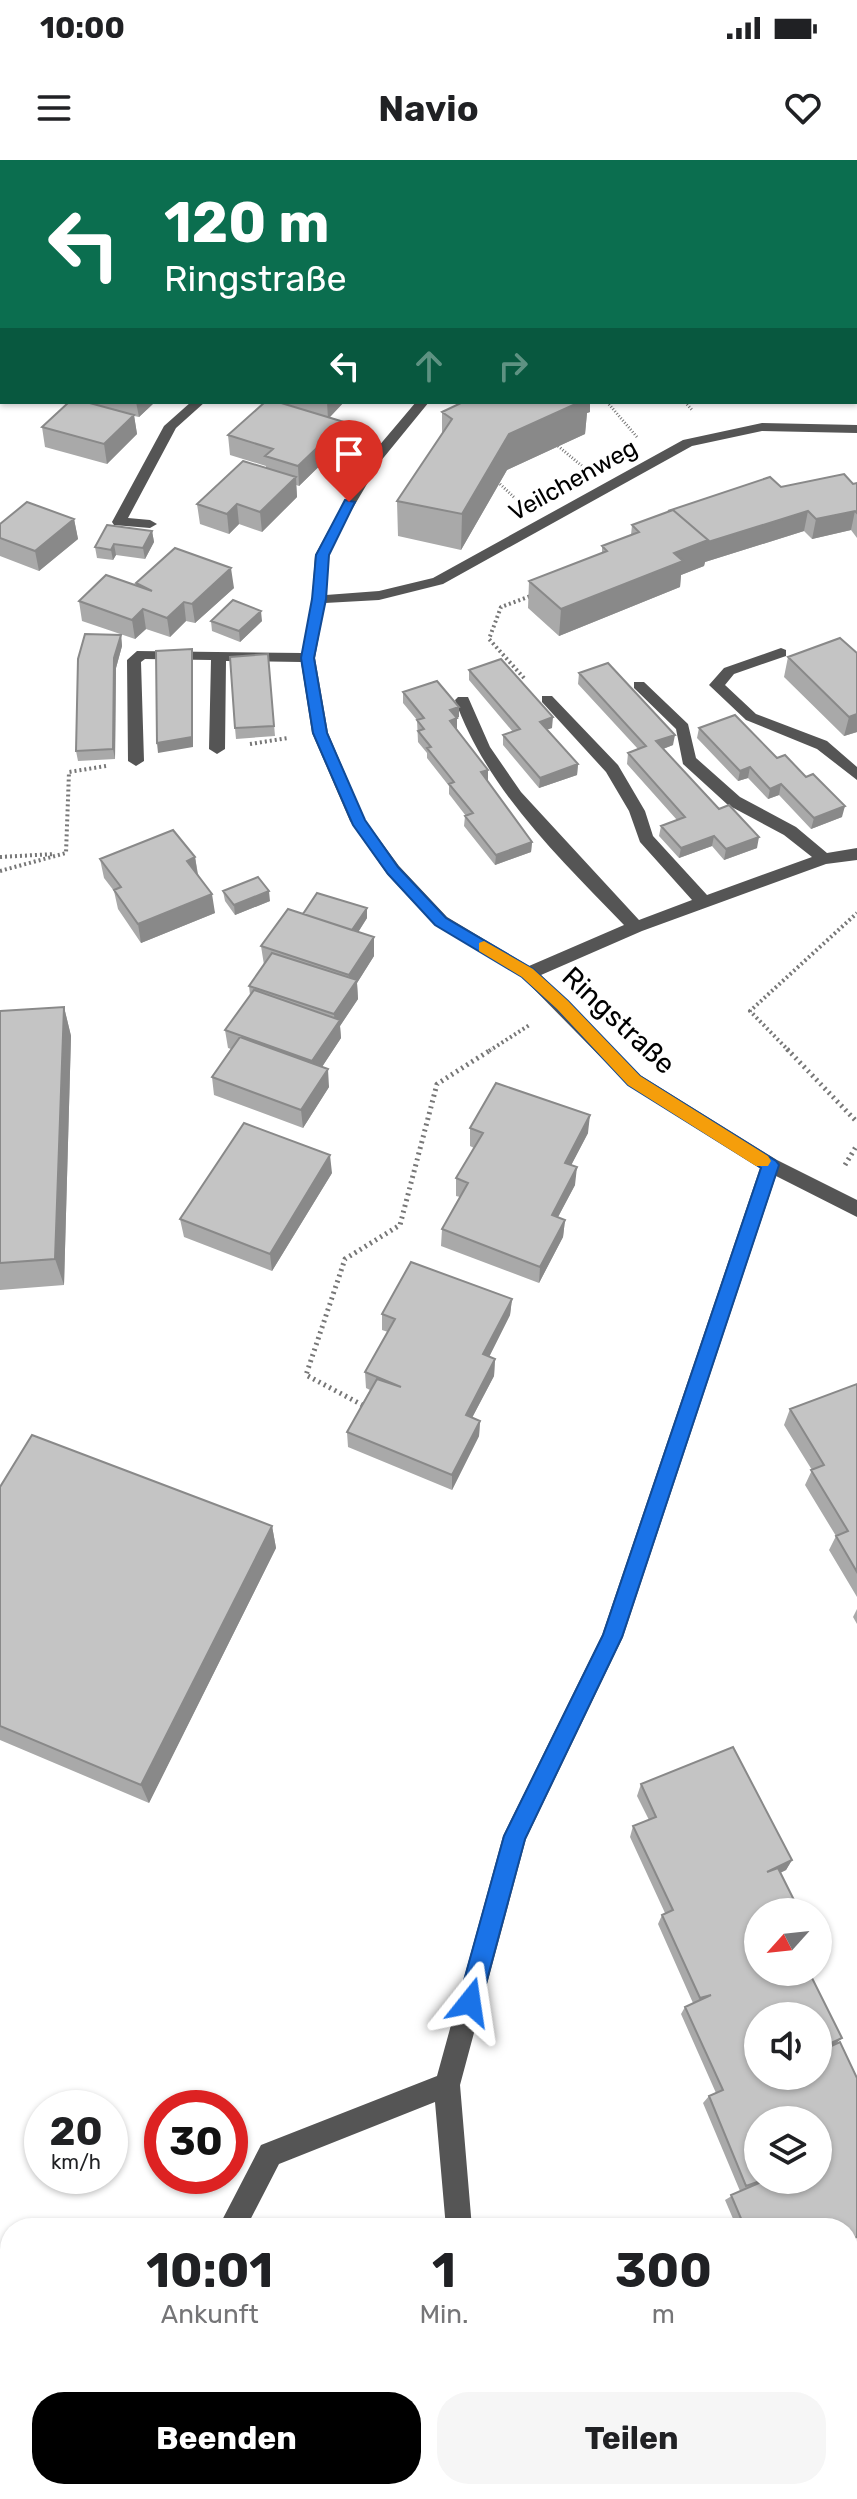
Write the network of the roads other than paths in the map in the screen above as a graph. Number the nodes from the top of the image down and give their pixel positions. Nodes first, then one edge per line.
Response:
1 (197, 404) edge
2 (421, 404) edge
3 (857, 429) edge
4 (150, 524) dead end
5 (319, 599) junction
6 (781, 653) dead end
7 (219, 655) junction
8 (308, 658) junction
9 (639, 685) dead end
10 (547, 699) road end
11 (463, 700) dead end
12 (217, 749) dead end
13 (136, 761) dead end
14 (857, 775) edge
15 (857, 854) edge
16 (824, 859) junction
17 (704, 903) junction
18 (636, 927) junction
19 (528, 973) junction
20 (770, 1165) junction
21 (857, 1209) edge
22 (447, 2085) junction
23 (236, 2218) edge
24 (458, 2218) edge

1 - 4 street
2 - 5 street, Ringstraße
3 - 5 street, Veilchenweg
5 - 8 street, Ringstraße
6 - 14 street
7 - 8 street
7 - 12 street
7 - 13 street
8 - 19 street, Ringstraße
9 - 16 street
10 - 17 street
11 - 18 street
15 - 16 street
16 - 17 street
17 - 18 street
18 - 19 street
19 - 20 street, Ringstraße
20 - 21 street, Ringstraße
20 - 22 street
22 - 23 street
22 - 24 street

